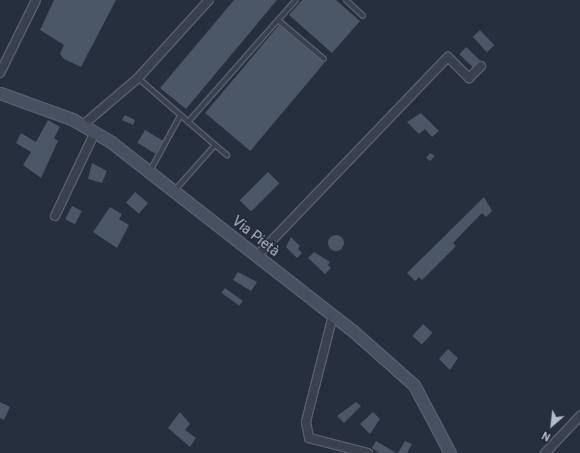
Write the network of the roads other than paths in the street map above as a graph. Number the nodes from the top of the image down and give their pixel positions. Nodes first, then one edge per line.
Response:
1 (36, 0) edge
2 (209, 0) edge
3 (296, 0) edge
4 (346, 0) edge
5 (363, 16) dead end
6 (278, 20) junction
7 (324, 59) dead end
8 (481, 66) dead end
9 (0, 73) edge
10 (138, 78) junction
11 (0, 93) edge
12 (180, 116) junction
13 (188, 122) junction
14 (83, 125) junction
15 (95, 132) junction
16 (216, 145) junction
17 (227, 155) dead end
18 (150, 172) junction
19 (174, 192) junction
20 (55, 216) dead end
21 (257, 256) junction
22 (333, 315) junction
23 (580, 416) edge
24 (368, 453) edge
25 (450, 453) edge
26 (544, 453) edge

1 - 9 street
2 - 10 street
3 - 6 lane
4 - 5 lane
6 - 7 lane
6 - 13 lane
8 - 21 street
10 - 12 lane
10 - 14 street
11 - 14 street, Via Pietà
12 - 13 lane
12 - 18 lane
13 - 16 lane
14 - 15 street, Via Pietà
15 - 18 street, Via Pietà
15 - 20 street
16 - 17 lane
16 - 19 lane
18 - 19 street, Via Pietà
19 - 21 street, Via Pietà
21 - 22 street, Via Pietà
22 - 24 street
22 - 25 street, Via Pietà
23 - 26 street

